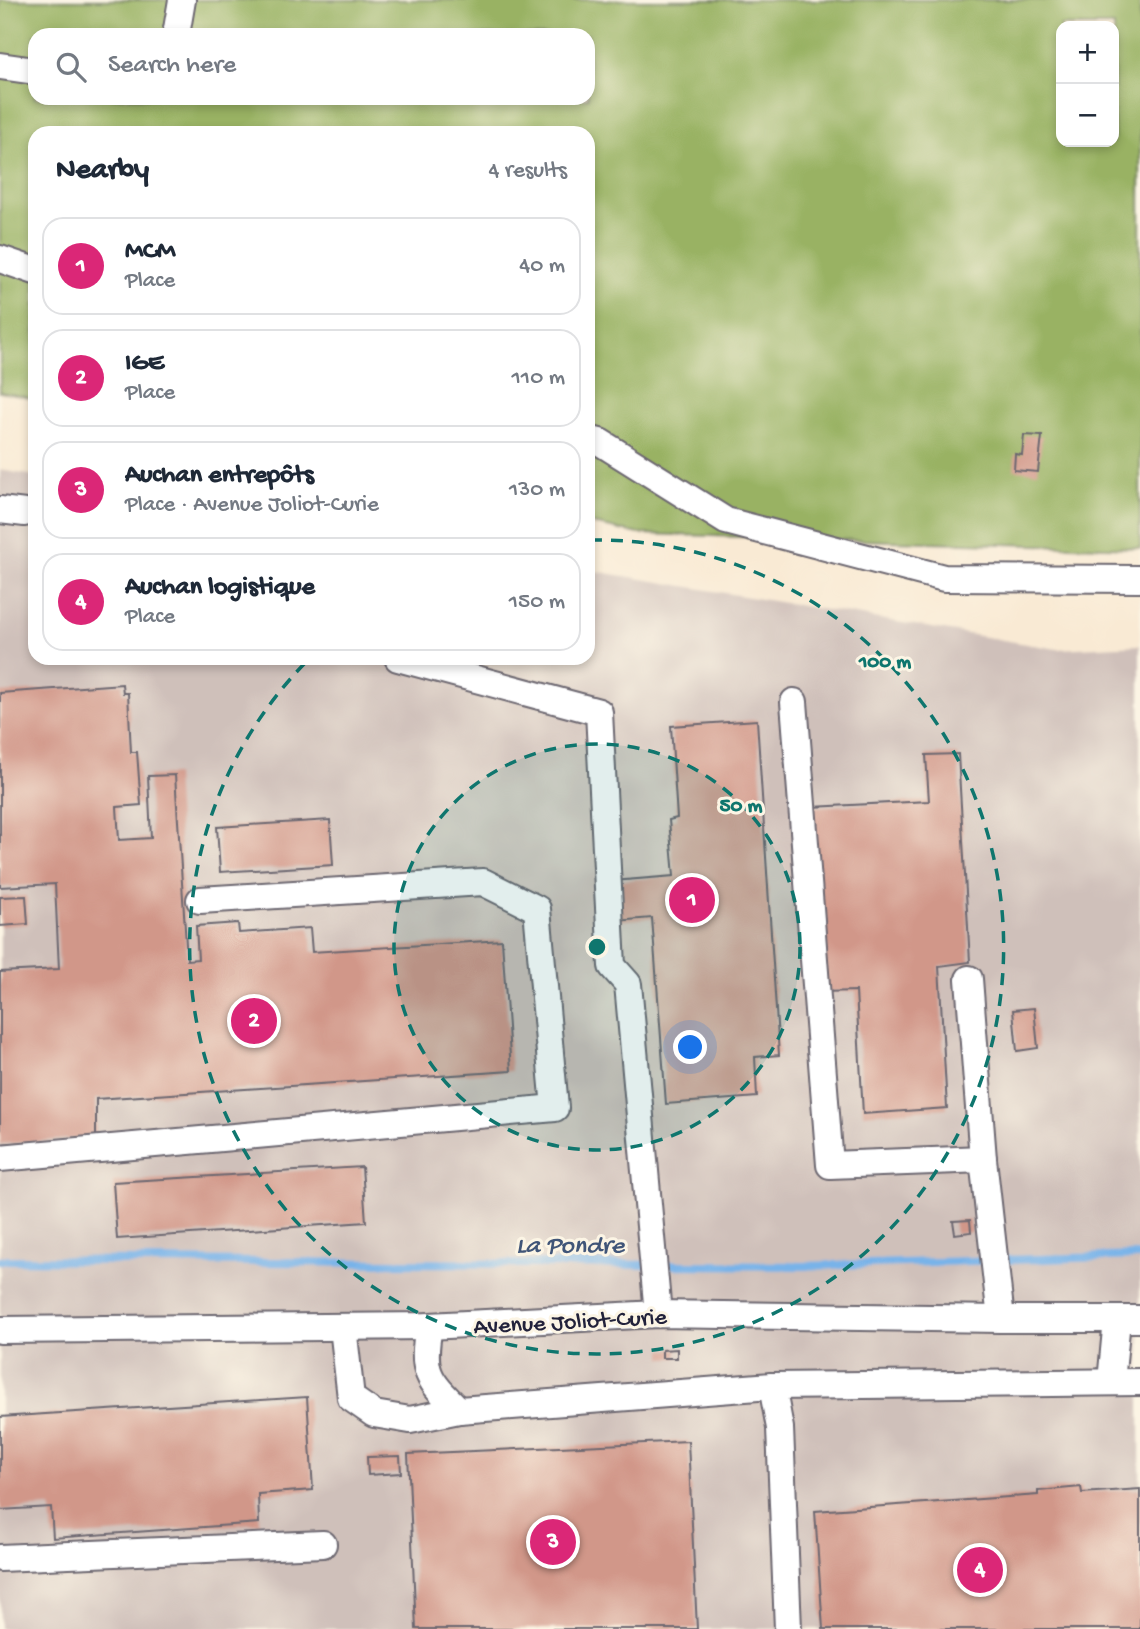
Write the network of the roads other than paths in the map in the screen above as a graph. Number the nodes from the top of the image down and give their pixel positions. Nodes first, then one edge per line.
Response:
1 (182, 0) edge
2 (177, 28) edge
3 (0, 66) edge
4 (28, 70) edge
5 (0, 259) edge
6 (28, 269) edge
7 (595, 441) edge
8 (1140, 579) edge
9 (424, 665) edge
10 (794, 702) dead end
11 (200, 900) dead end
12 (969, 979) dead end
13 (0, 1158) edge
14 (983, 1159) junction
15 (656, 1301) junction
16 (1129, 1319) edge
17 (1001, 1320) junction
18 (429, 1326) junction
19 (343, 1327) junction
20 (0, 1330) edge
21 (1111, 1382) junction
22 (1140, 1382) edge
23 (772, 1386) junction
24 (458, 1410) junction
25 (323, 1544) dead end
26 (0, 1558) edge
27 (788, 1629) edge

1 - 2 street
3 - 4 street
5 - 6 street
7 - 8 street
9 - 15 street
10 - 14 street
11 - 13 street
12 - 14 street
14 - 17 street
15 - 17 street, Avenue Joliot-Curie
15 - 18 street, Avenue Joliot-Curie
16 - 17 street, Avenue Joliot-Curie
16 - 21 street
18 - 19 street, Avenue Joliot-Curie
18 - 24 street
19 - 20 street, Avenue Joliot-Curie
19 - 24 street
21 - 22 street
21 - 23 street
23 - 24 street
23 - 27 street
25 - 26 street

